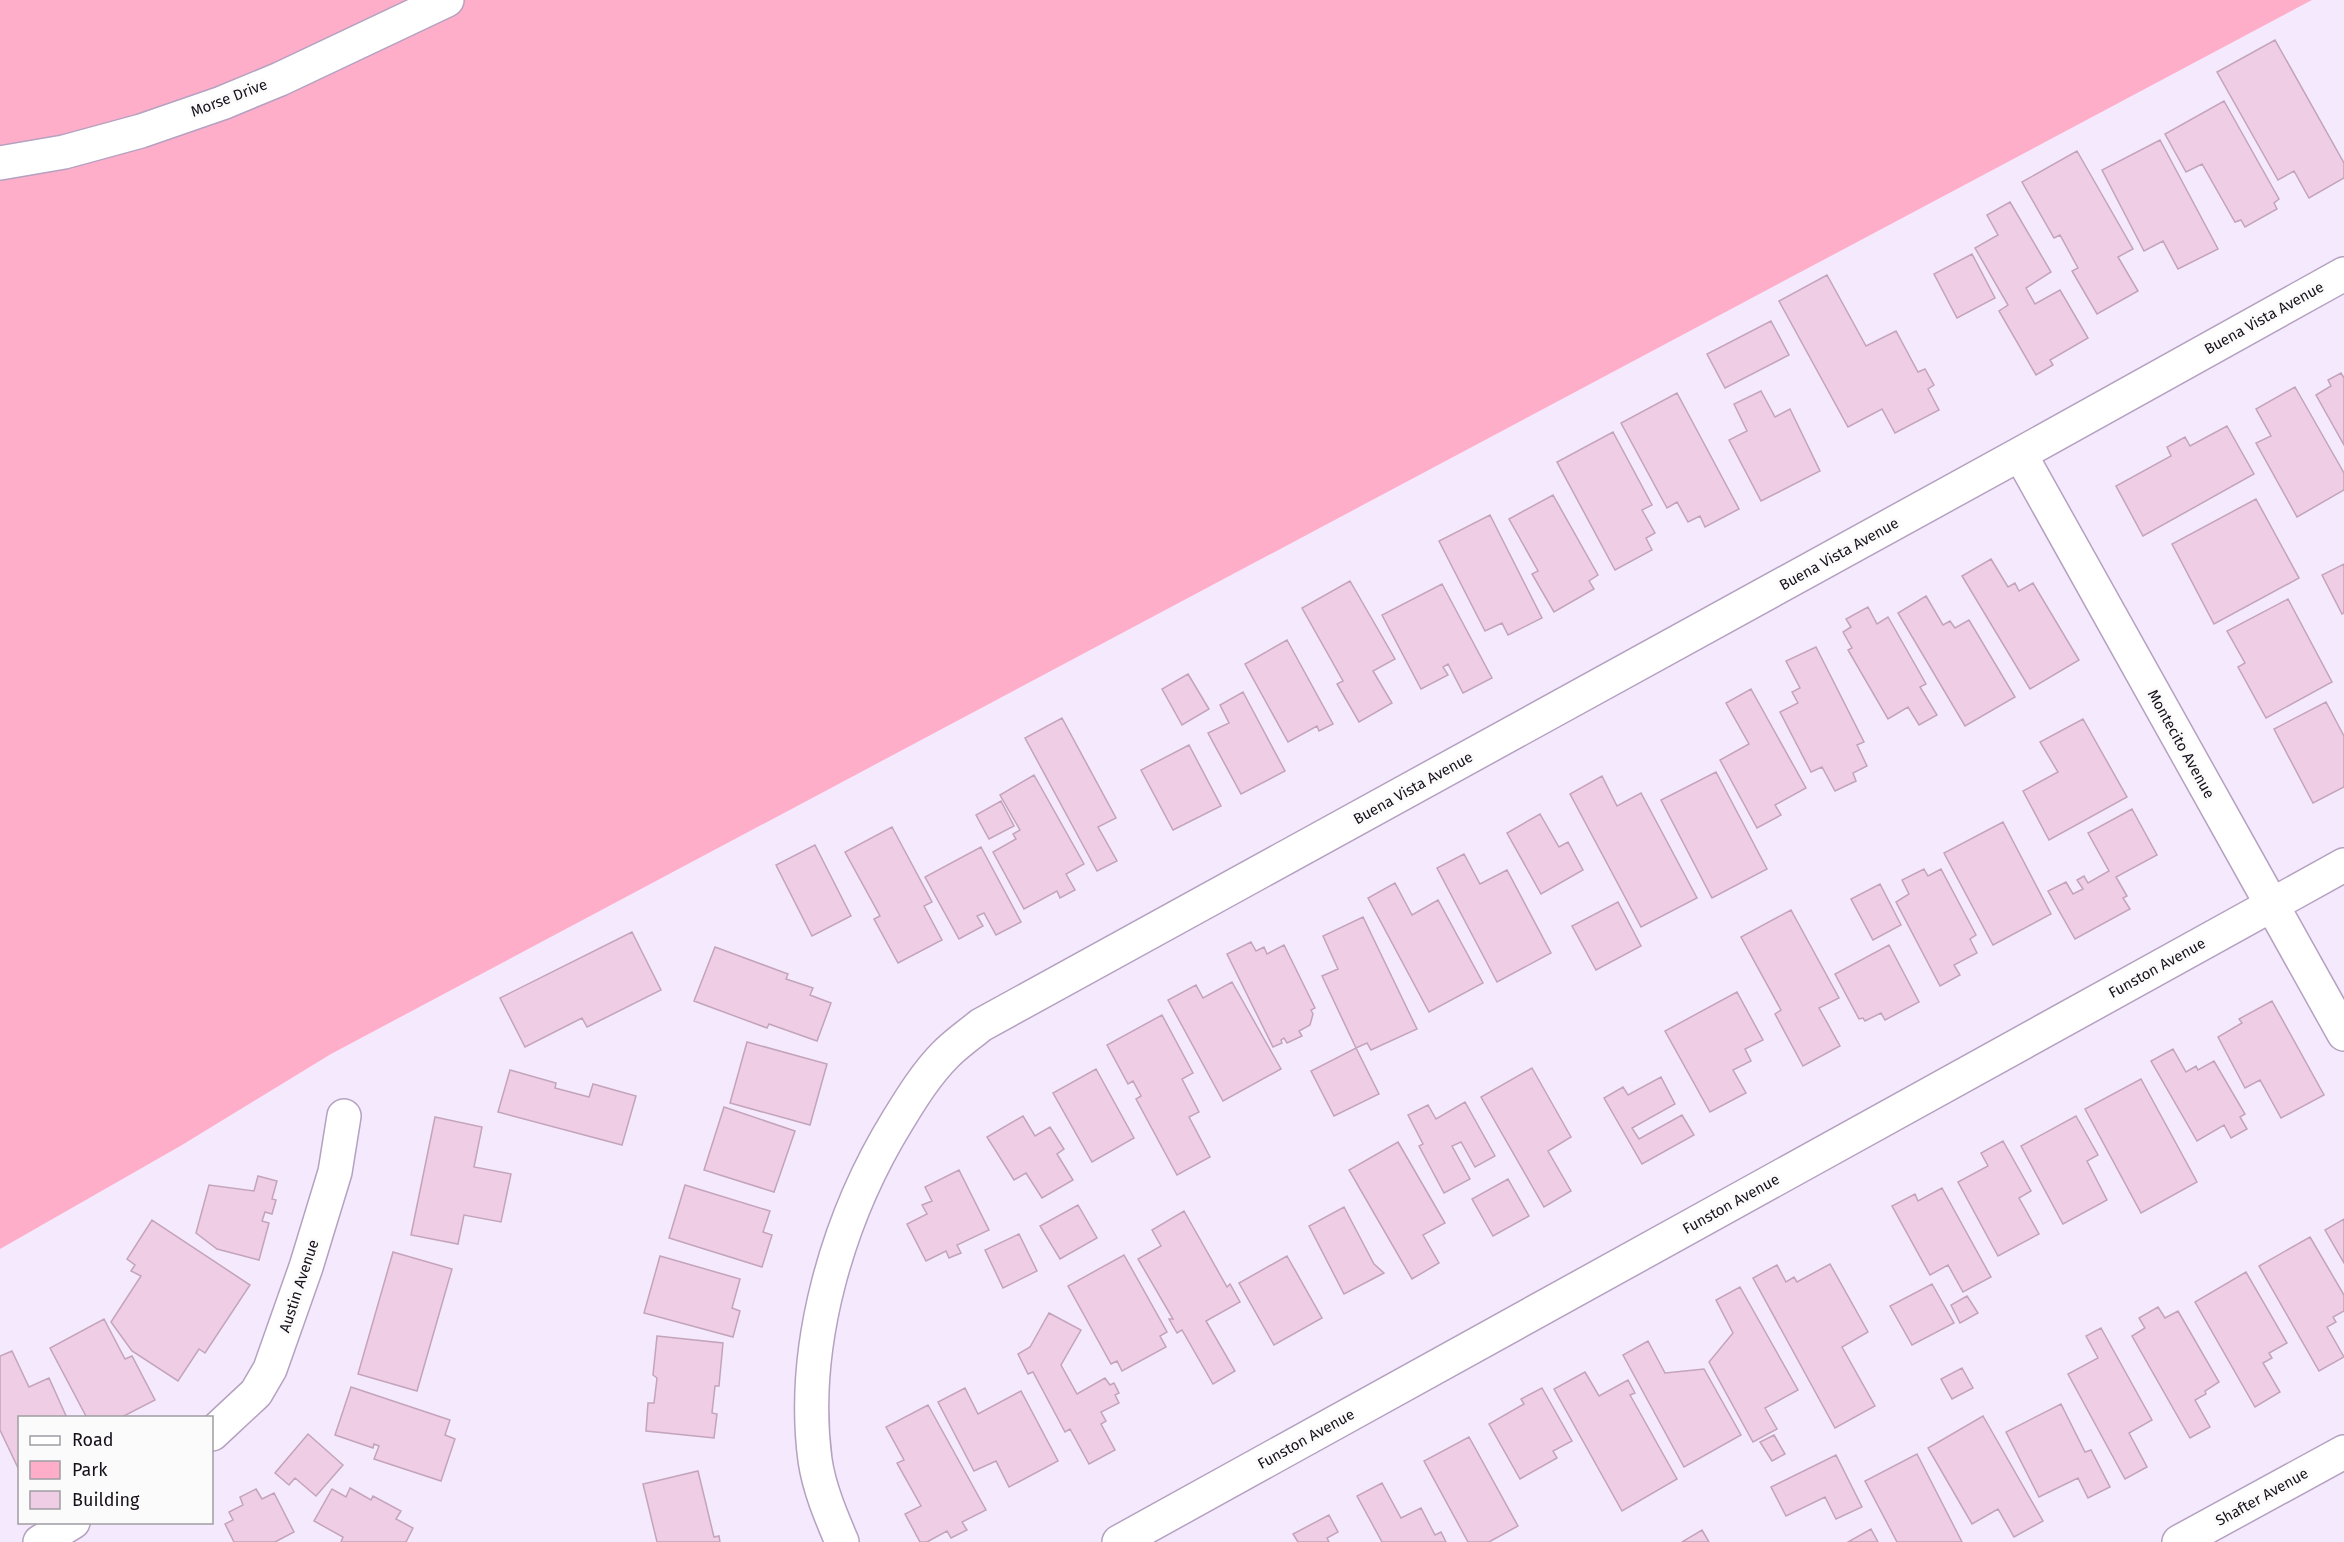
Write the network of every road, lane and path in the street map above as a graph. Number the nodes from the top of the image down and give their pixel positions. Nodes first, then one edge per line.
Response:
1 (447, 0) edge
2 (0, 163) edge
3 (2344, 274) edge
4 (2020, 454) junction
5 (2344, 865) edge
6 (2271, 906) junction
7 (2344, 1034) edge
8 (344, 1116) dead end
9 (213, 1433) edge
10 (2344, 1452) edge
11 (70, 1524) edge
12 (40, 1542) edge
13 (842, 1542) edge
14 (1119, 1542) edge
15 (2180, 1542) edge

1 - 2 street, Morse Drive
3 - 4 street, Buena Vista Avenue
4 - 6 street, Montecito Avenue
4 - 13 street, Buena Vista Avenue
5 - 6 street, Funston Avenue
6 - 7 street, Montecito Avenue
6 - 14 street, Funston Avenue
8 - 9 street, Austin Avenue
10 - 15 street, Shafter Avenue
11 - 12 street

